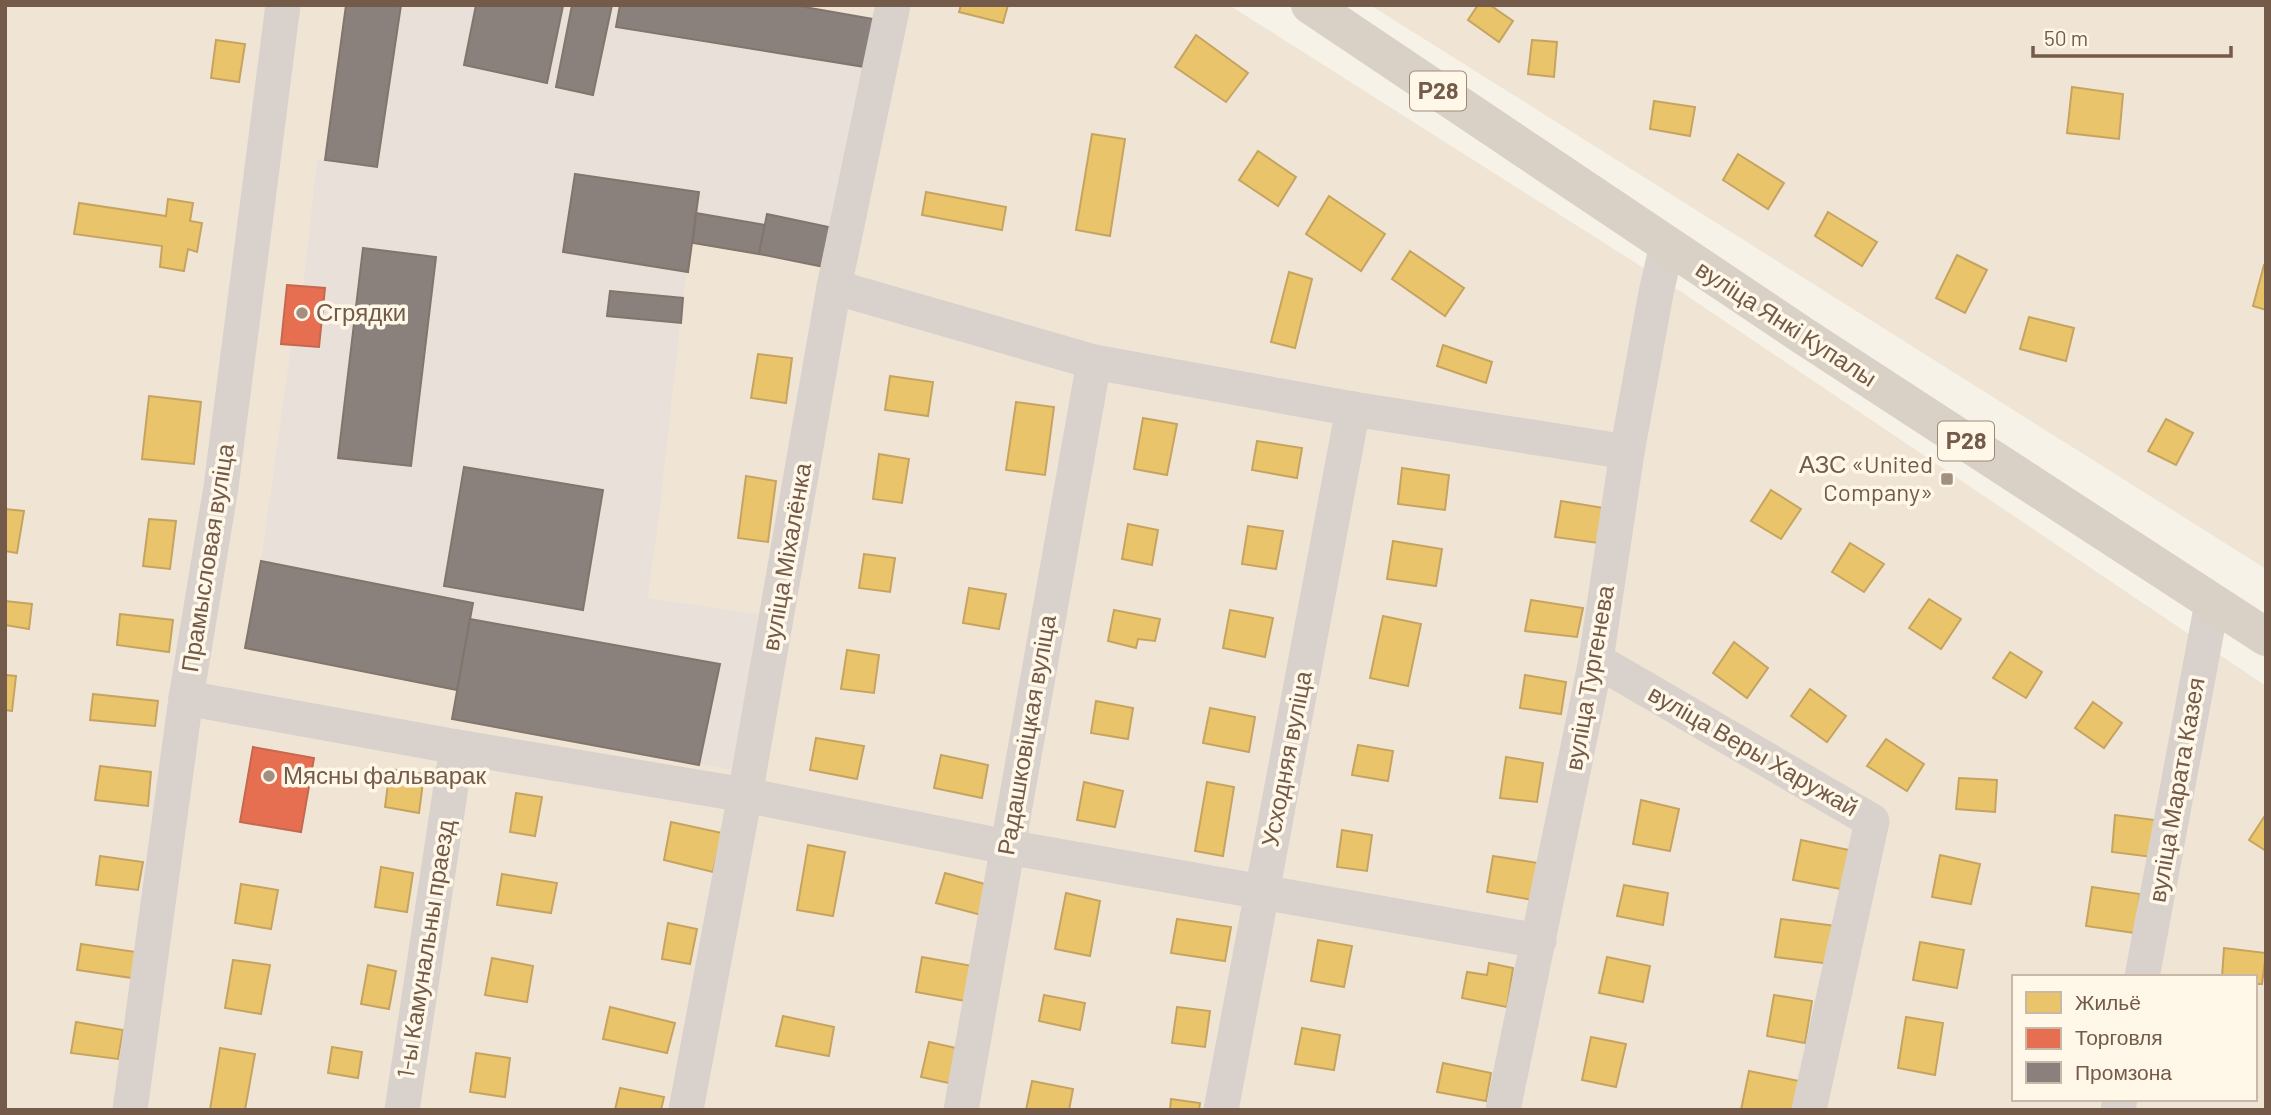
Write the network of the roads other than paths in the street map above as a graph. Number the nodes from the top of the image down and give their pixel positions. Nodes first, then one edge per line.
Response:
1 (283, 5) edge
2 (893, 5) edge
3 (1310, 5) edge
4 (1667, 246) junction
5 (834, 287) junction
6 (1094, 362) junction
7 (1353, 409) junction
8 (1627, 453) junction
9 (2212, 603) junction
10 (2266, 637) edge
11 (1596, 660) junction
12 (186, 698) junction
13 (457, 747) junction
14 (745, 794) junction
15 (1007, 847) junction
16 (1262, 891) junction
17 (1539, 941) junction
18 (2142, 975) edge
19 (130, 1110) edge
20 (402, 1110) edge
21 (686, 1110) edge
22 (961, 1110) edge
23 (1221, 1110) edge
24 (1503, 1110) edge
25 (1809, 1110) edge

1 - 12 street, Прамысловая вуліца
2 - 5 street, вуліца Міхалёнка
3 - 4 main road, вуліца Янкі Купалы / Р28
4 - 8 street, вуліца Тургенева
4 - 9 main road, вуліца Янкі Купалы / Р28
5 - 6 street
5 - 14 street, вуліца Міхалёнка
6 - 7 street
6 - 15 street, Радашковіцкая вуліца
7 - 8 street
7 - 16 street, Усходняя вуліца
8 - 11 street, вуліца Тургенева
9 - 10 main road, вуліца Янкі Купалы / Р28
9 - 18 street, вуліца Марата Казея
11 - 17 street, вуліца Тургенева
11 - 25 street, вуліца Веры Харужай
12 - 13 street
12 - 19 street, Прамысловая вуліца
13 - 14 street
13 - 20 street, 1-ы Камунальны праезд
14 - 15 street
14 - 21 street, вуліца Міхалёнка
15 - 16 street
15 - 22 street, Радашковіцкая вуліца
16 - 17 street
16 - 23 street, Усходняя вуліца
17 - 24 street, вуліца Тургенева

